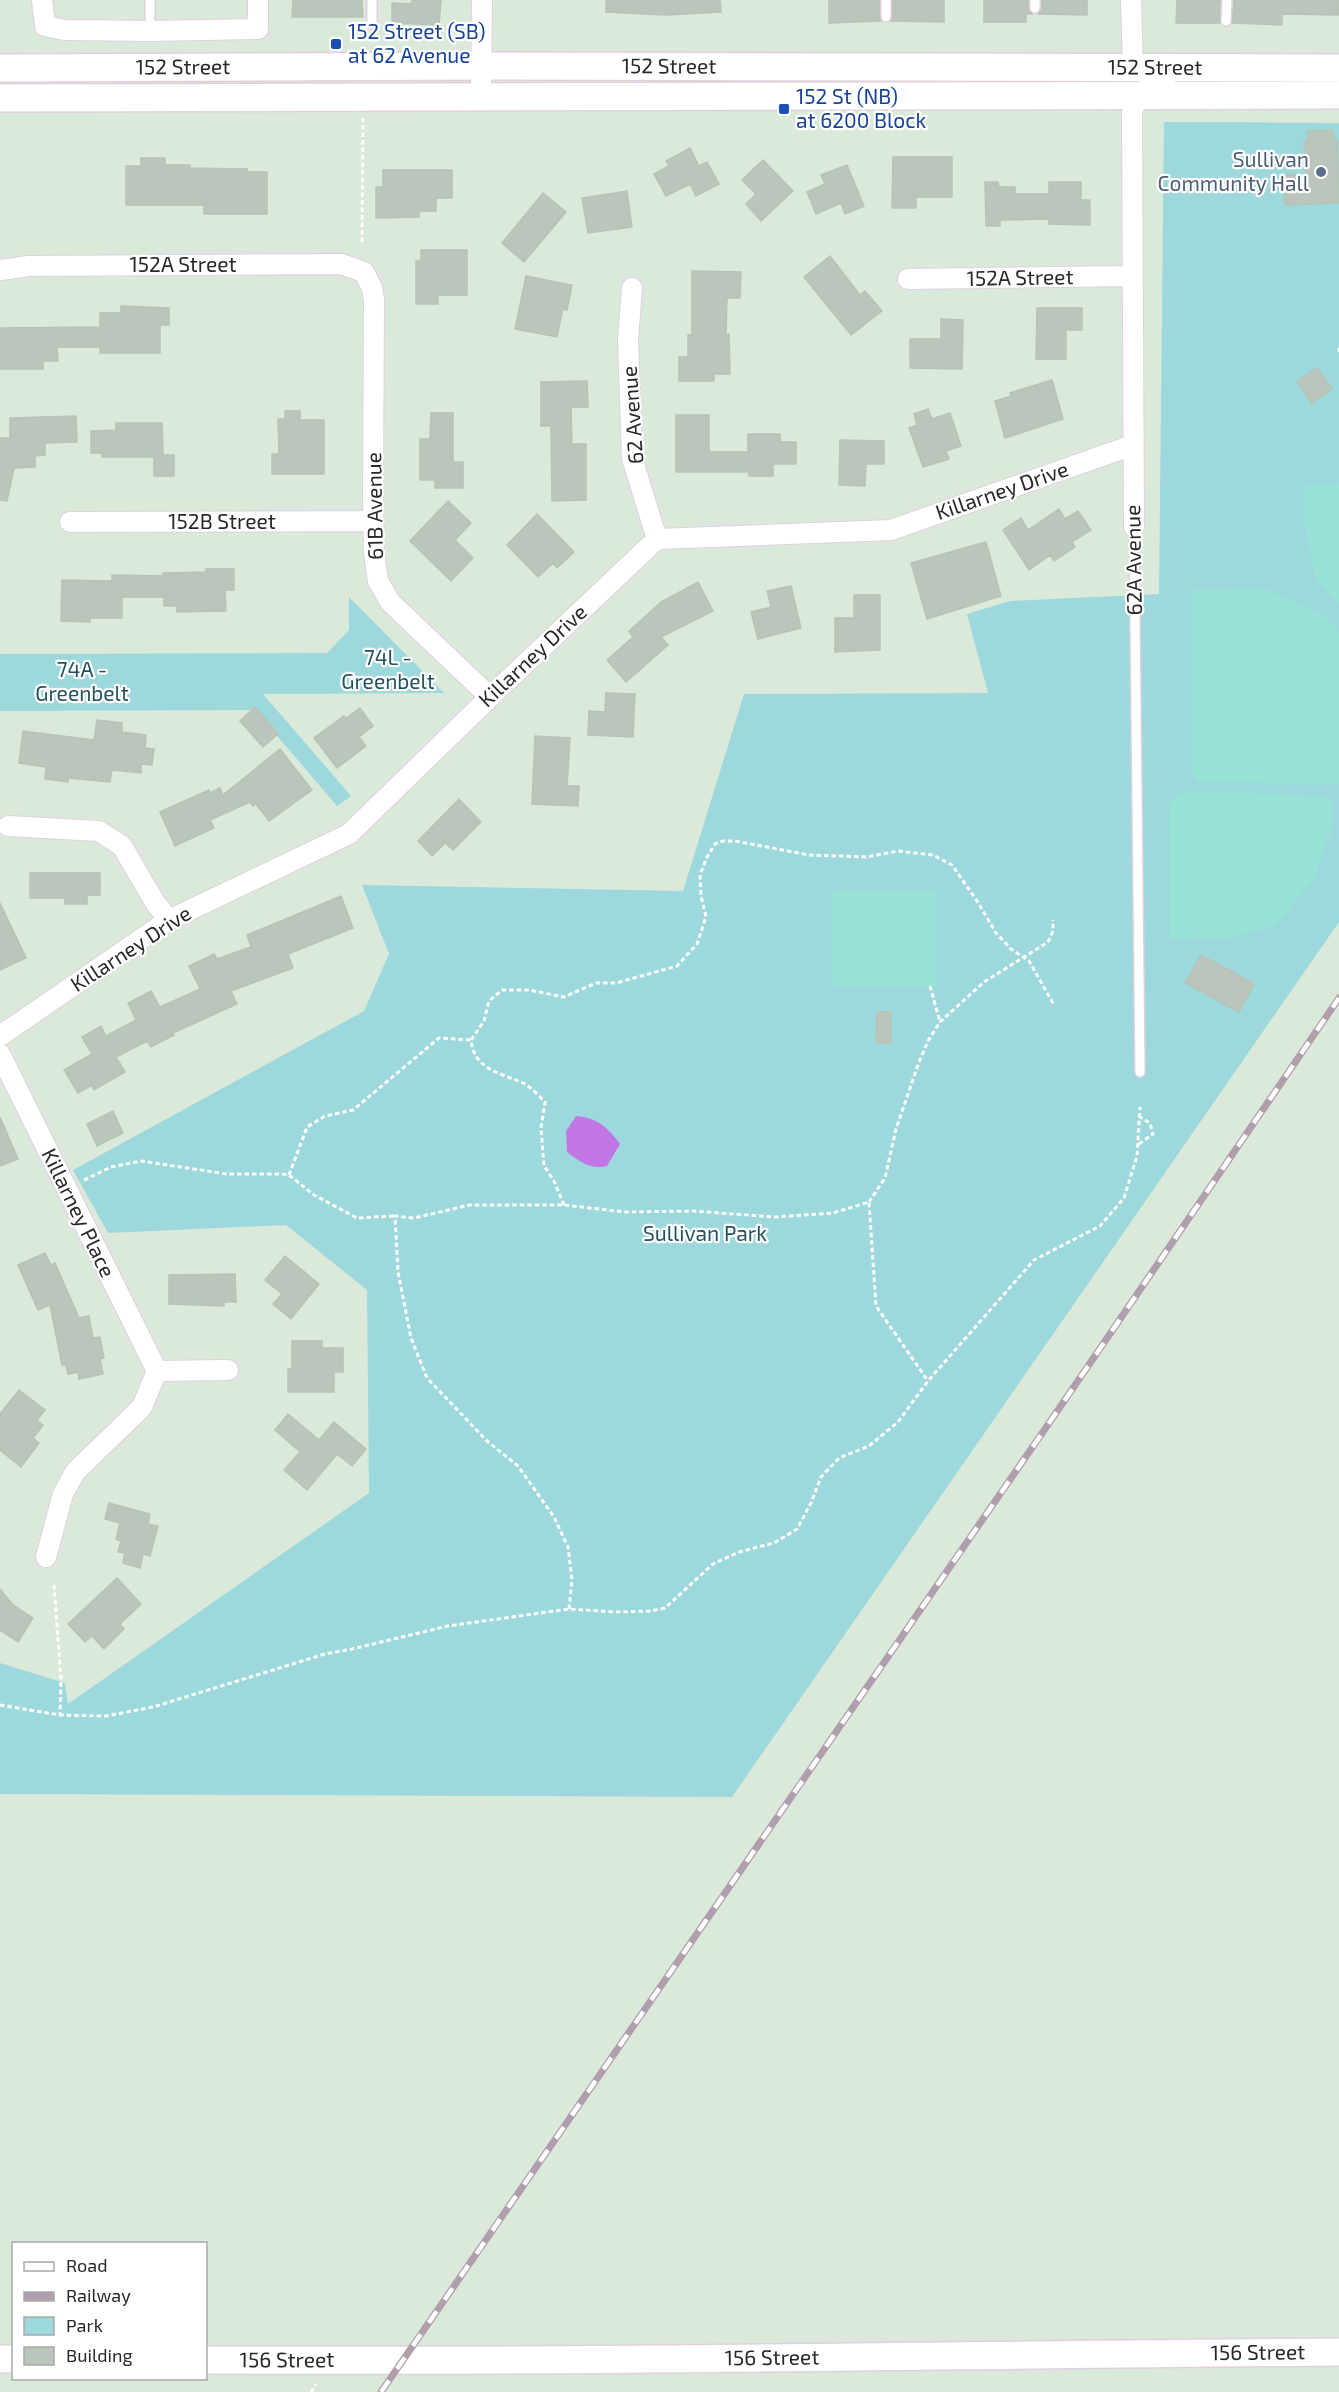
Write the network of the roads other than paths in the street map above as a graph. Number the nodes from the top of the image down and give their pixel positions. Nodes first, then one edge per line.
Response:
1 (42, 0) edge
2 (150, 0) edge
3 (258, 0) edge
4 (372, 0) edge
5 (482, 0) edge
6 (886, 0) edge
7 (1131, 0) edge
8 (1227, 0) edge
9 (886, 17) dead end
10 (1226, 21) dead end
11 (372, 24) dead end
12 (150, 32) junction
13 (482, 66) junction
14 (0, 68) edge
15 (1132, 68) junction
16 (1177, 68) junction
17 (1339, 68) edge
18 (1139, 94) junction
19 (1339, 95) edge
20 (481, 96) junction
21 (0, 98) edge
22 (0, 270) edge
23 (364, 272) joint
24 (1132, 276) junction
25 (908, 279) dead end
26 (632, 288) dead end
27 (1133, 445) junction
28 (374, 521) junction
29 (70, 522) dead end
30 (1134, 528) joint
31 (657, 539) junction
32 (490, 697) junction
33 (8, 826) dead end
34 (169, 920) junction
35 (0, 1036) edge
36 (0, 1054) edge
37 (1140, 1072) dead end
38 (228, 1370) dead end
39 (157, 1371) junction
40 (46, 1557) dead end
41 (1339, 2352) edge
42 (207, 2360) edge

1 - 12 street
2 - 12 lane
3 - 12 street
4 - 11 lane
5 - 13 street
6 - 9 lane
7 - 15 street
8 - 10 lane
13 - 14 main road, 152 Street
13 - 15 main road, 152 Street
13 - 20 street
15 - 16 main road, 152 Street
16 - 17 main road, 152 Street
16 - 18 street
18 - 19 main road, 152 Street
18 - 20 main road, 152 Street
18 - 24 street, 62A Avenue
20 - 21 main road, 152 Street
22 - 23 street, 152A Street
23 - 28 street, 61B Avenue
24 - 25 street, 152A Street
24 - 27 street, 62A Avenue
26 - 31 street, 62 Avenue
27 - 30 street, 62A Avenue
27 - 31 street, Killarney Drive
28 - 29 street, 152B Street
28 - 32 street, 61B Avenue
30 - 37 lane, 62A Avenue
31 - 32 street, Killarney Drive
32 - 34 street, Killarney Drive
33 - 34 street
34 - 35 street, Killarney Drive
36 - 39 street, Killarney Place
38 - 39 street
39 - 40 street
41 - 42 main road, 156 Street

